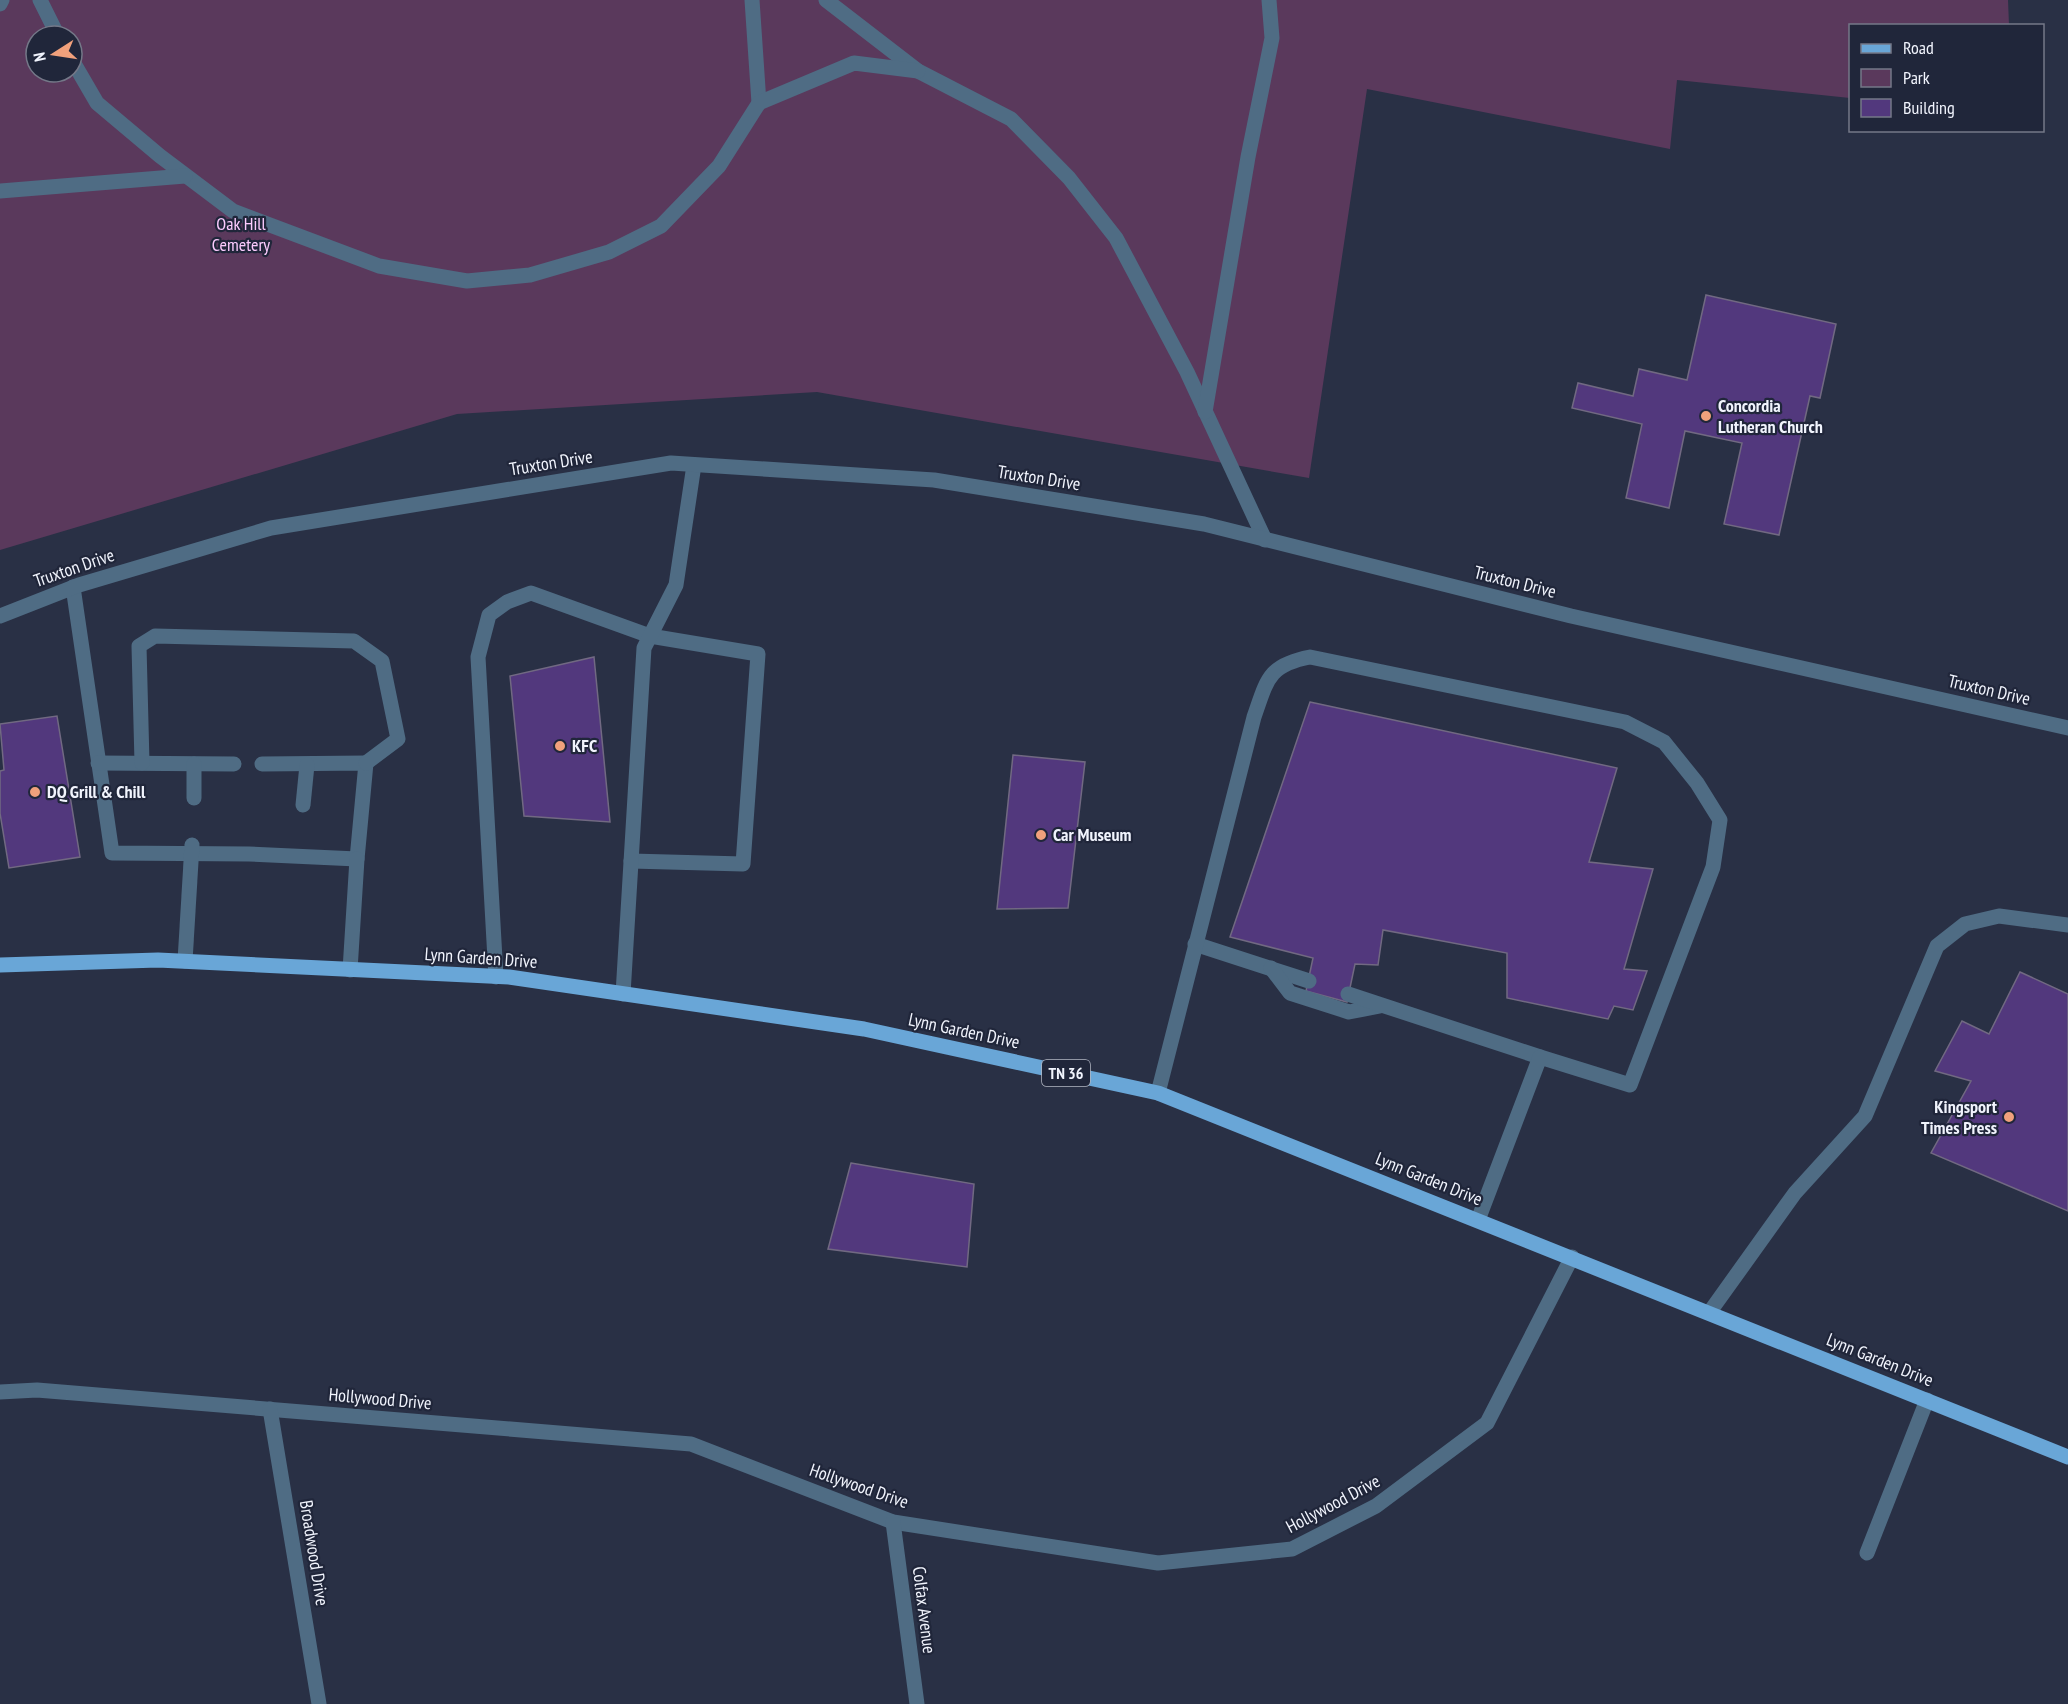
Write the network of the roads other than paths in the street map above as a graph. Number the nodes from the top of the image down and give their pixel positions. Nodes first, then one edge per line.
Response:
1 (2, 0) edge
2 (40, 0) edge
3 (752, 0) edge
4 (826, 0) edge
5 (1269, 0) edge
6 (0, 4) edge
7 (52, 24) edge
8 (918, 71) junction
9 (84, 81) edge
10 (759, 102) junction
11 (185, 176) junction
12 (0, 191) edge
13 (1205, 412) junction
14 (694, 465) junction
15 (1265, 540) junction
16 (73, 587) junction
17 (0, 616) edge
18 (650, 636) junction
19 (2068, 728) edge
20 (98, 763) junction
21 (142, 763) junction
22 (366, 763) junction
23 (194, 764) junction
24 (234, 764) dead end
25 (262, 764) dead end
26 (307, 765) junction
27 (194, 798) dead end
28 (303, 805) dead end
29 (192, 848) junction
30 (357, 860) junction
31 (631, 861) junction
32 (2068, 925) edge
33 (1196, 944) junction
34 (185, 962) junction
35 (0, 964) edge
36 (1271, 968) junction
37 (350, 970) junction
38 (496, 977) junction
39 (1308, 981) dead end
40 (623, 994) junction
41 (1348, 994) dead end
42 (1383, 1005) junction
43 (1540, 1057) junction
44 (1158, 1093) junction
45 (1478, 1220) junction
46 (1572, 1257) junction
47 (1709, 1312) junction
48 (0, 1392) edge
49 (1927, 1400) junction
50 (270, 1409) junction
51 (2068, 1457) edge
52 (893, 1522) junction
53 (1867, 1553) dead end
54 (319, 1704) edge
55 (917, 1704) edge

1 - 6 street
2 - 7 street
3 - 10 street
4 - 8 street
5 - 13 street
8 - 10 street
8 - 13 street
9 - 11 street
10 - 11 street
11 - 12 street
13 - 15 street
14 - 15 street, Truxton Drive
14 - 16 street, Truxton Drive
14 - 18 street
15 - 19 street, Truxton Drive
16 - 17 street, Truxton Drive
16 - 20 street
18 - 31 street
18 - 31 street
18 - 38 street
20 - 21 street
20 - 29 street
21 - 22 street
21 - 23 street
22 - 26 street
22 - 30 street
23 - 24 street
23 - 27 street
25 - 26 street
26 - 28 street
29 - 30 street
29 - 34 street
30 - 37 street
31 - 40 street
32 - 47 street
33 - 36 street
33 - 43 street
33 - 44 street
34 - 35 main road, Lynn Garden Drive / TN 36
34 - 37 main road, Lynn Garden Drive / TN 36
36 - 39 street
36 - 42 street
37 - 38 main road, Lynn Garden Drive / TN 36
38 - 40 main road, Lynn Garden Drive / TN 36
40 - 44 main road, Lynn Garden Drive / TN 36
41 - 42 street
42 - 43 street
43 - 45 street
44 - 45 main road, Lynn Garden Drive / TN 36
45 - 46 main road, Lynn Garden Drive / TN 36
46 - 47 main road, Lynn Garden Drive / TN 36
46 - 52 street, Hollywood Drive
47 - 49 main road, Lynn Garden Drive / TN 36
48 - 50 street, Hollywood Drive
49 - 51 main road, Lynn Garden Drive / TN 36
49 - 53 street
50 - 52 street, Hollywood Drive
50 - 54 street, Broadwood Drive
52 - 55 street, Colfax Avenue

